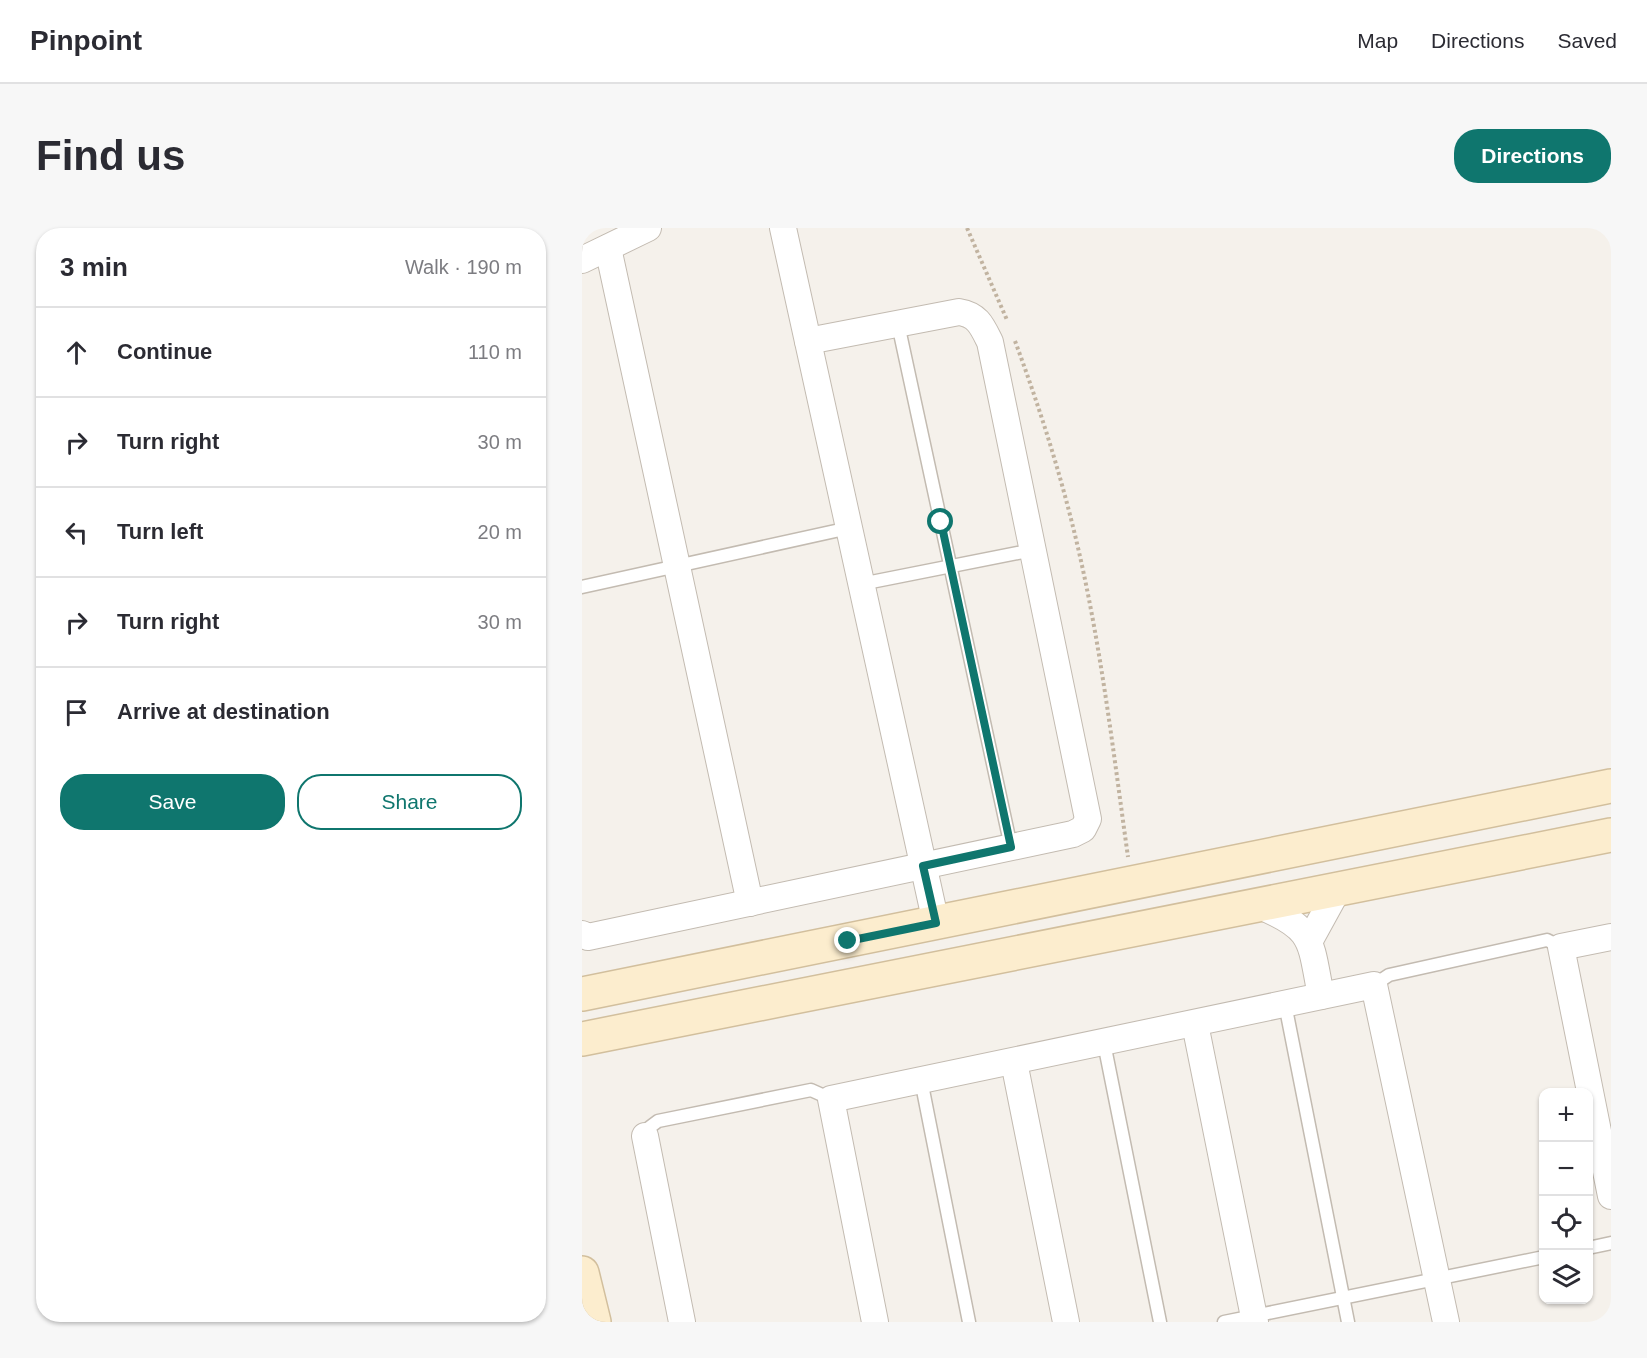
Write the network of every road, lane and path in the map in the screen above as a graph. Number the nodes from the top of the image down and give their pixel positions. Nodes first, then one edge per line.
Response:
1 (648, 228) edge
2 (783, 228) edge
3 (967, 228) edge
4 (608, 248) junction
5 (582, 260) edge
6 (1007, 321) dead end
7 (898, 324) junction
8 (1012, 332) dead end
9 (808, 341) junction
10 (849, 528) junction
11 (1033, 550) junction
12 (677, 566) junction
13 (950, 566) junction
14 (861, 584) junction
15 (582, 587) edge
16 (1611, 786) edge
17 (1611, 835) edge
18 (1011, 847) junction
19 (923, 866) junction
20 (1131, 884) junction
21 (1338, 889) junction
22 (750, 903) junction
23 (1257, 905) junction
24 (936, 923) junction
25 (582, 934) edge
26 (1611, 937) edge
27 (1310, 940) junction
28 (1561, 947) junction
29 (1374, 985) junction
30 (582, 994) edge
31 (1320, 996) junction
32 (1285, 1004) junction
33 (1195, 1024) junction
34 (582, 1040) edge
35 (1104, 1043) junction
36 (1014, 1062) junction
37 (921, 1080) junction
38 (831, 1099) junction
39 (645, 1136) joint
40 (1611, 1196) edge
41 (1611, 1243) edge
42 (1593, 1247) edge
43 (1539, 1258) edge
44 (582, 1273) edge
45 (1437, 1279) junction
46 (1343, 1298) junction
47 (1254, 1319) edge
48 (594, 1322) edge
49 (682, 1322) edge
50 (875, 1322) edge
51 (969, 1322) edge
52 (1066, 1322) edge
53 (1160, 1322) edge
54 (1224, 1322) edge
55 (1348, 1322) edge
56 (1446, 1322) edge

1 - 4 street
2 - 9 street
3 - 6 path
4 - 5 street
4 - 12 street
7 - 9 street
7 - 11 street
7 - 13 lane
8 - 20 path
9 - 10 street
10 - 12 lane
10 - 14 street
11 - 13 lane
11 - 18 street
12 - 15 lane
12 - 22 street
13 - 14 lane
13 - 18 lane
14 - 19 street
16 - 20 street
17 - 21 street
18 - 19 street
19 - 22 street
19 - 24 street
20 - 24 street
21 - 23 street
21 - 27 street
22 - 25 street
23 - 27 street
23 - 34 street
24 - 30 street
26 - 28 street
27 - 31 street
28 - 29 lane
28 - 40 street
29 - 31 street
29 - 45 street
31 - 32 street
32 - 33 street
32 - 46 lane
33 - 35 street
33 - 47 street
35 - 36 street
35 - 53 lane
36 - 37 street
36 - 52 street
37 - 38 street
37 - 51 lane
38 - 39 lane
38 - 50 street
39 - 49 street
41 - 42 lane
43 - 45 lane
44 - 48 street
45 - 46 lane
45 - 56 street
46 - 47 lane
46 - 55 lane
47 - 54 lane

